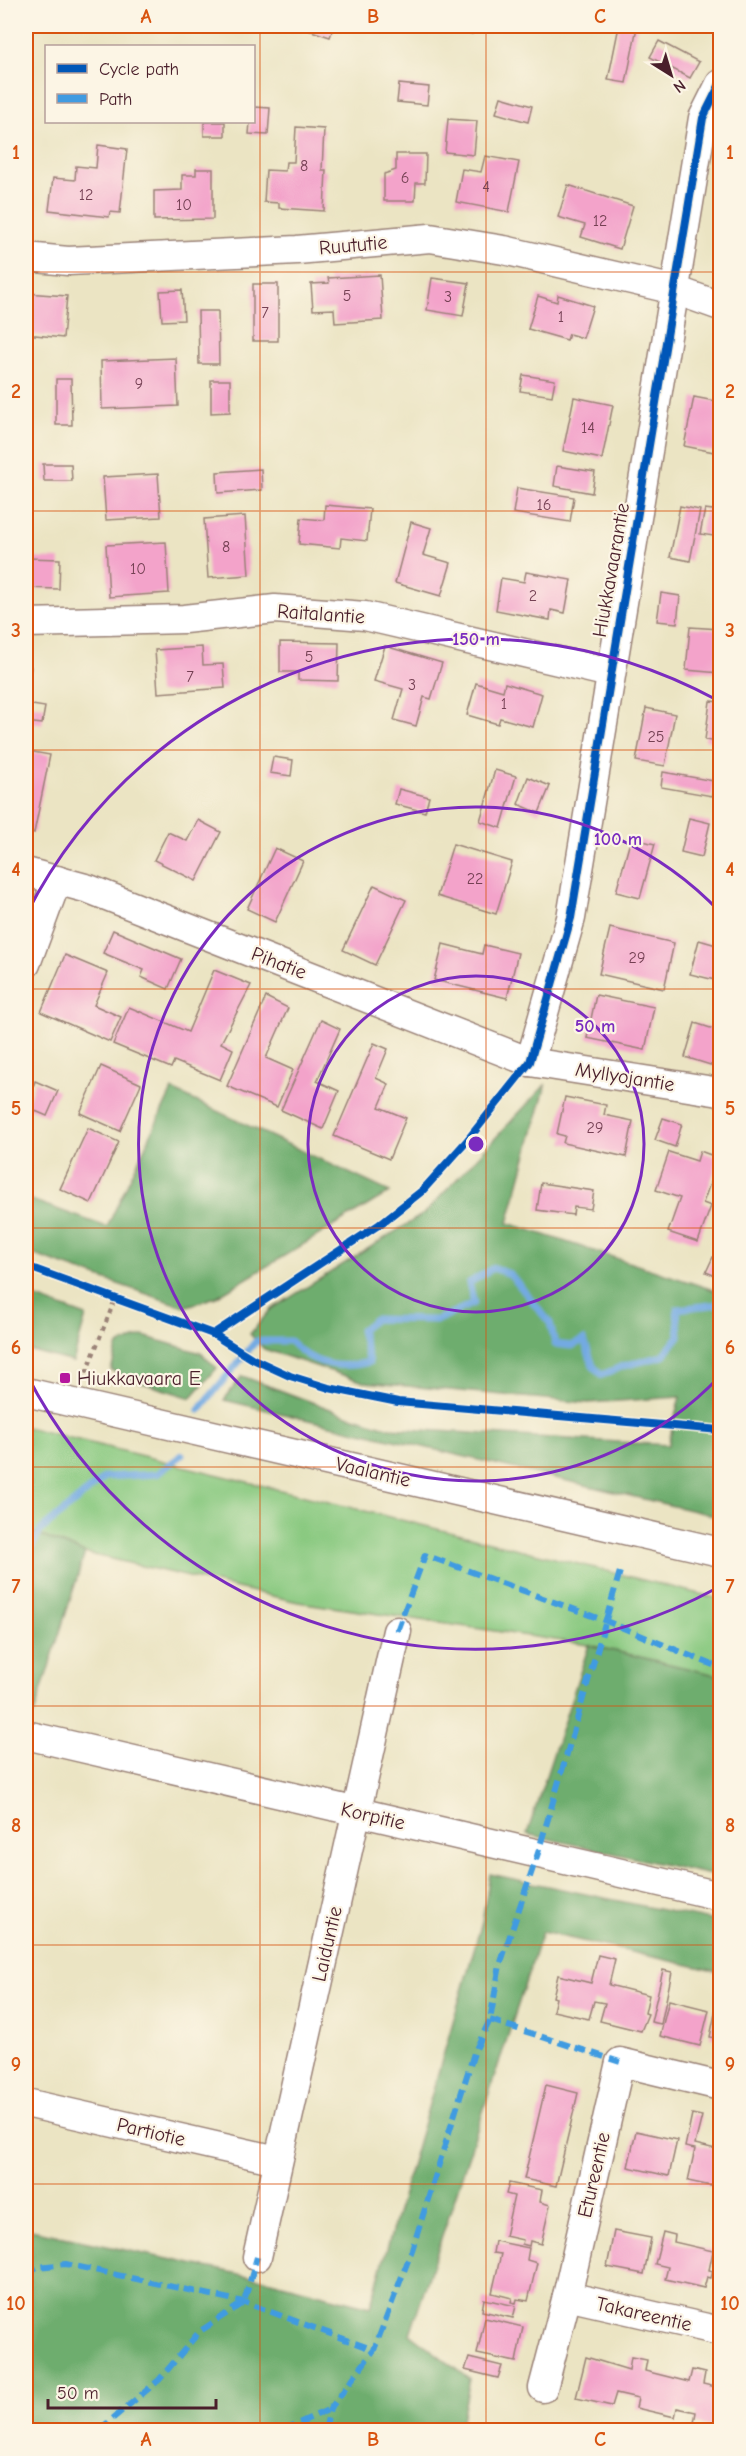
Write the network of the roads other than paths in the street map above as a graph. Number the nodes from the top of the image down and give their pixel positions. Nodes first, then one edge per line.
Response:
1 (720, 84) edge
2 (26, 257) edge
3 (675, 290) junction
4 (720, 306) edge
5 (26, 623) edge
6 (610, 673) junction
7 (26, 872) edge
8 (57, 880) junction
9 (26, 964) edge
10 (530, 1062) junction
11 (720, 1092) edge
12 (26, 1392) edge
13 (720, 1552) edge
14 (397, 1631) dead end
15 (26, 1735) edge
16 (358, 1813) junction
17 (720, 1896) edge
18 (720, 2086) edge
19 (26, 2103) edge
20 (277, 2160) junction
21 (257, 2257) dead end
22 (567, 2296) junction
23 (720, 2331) edge
24 (543, 2388) dead end

1 - 3 street, Hiukkavaarantie
2 - 3 street, Ruututie
3 - 4 street
3 - 6 street, Hiukkavaarantie
5 - 6 street, Raitalantie
6 - 10 street, Hiukkavaarantie
7 - 8 street, Pihatie
8 - 9 street
8 - 10 street, Pihatie
10 - 11 street, Myllyojantie
12 - 13 street, Vaalantie
14 - 16 street, Laiduntie
15 - 16 street, Korpitie
16 - 17 street, Korpitie
16 - 20 street, Laiduntie
18 - 22 street, Etureentie
19 - 20 street, Partiotie
20 - 21 street, Laiduntie
22 - 23 street, Takareentie
22 - 24 street, Etureentie

